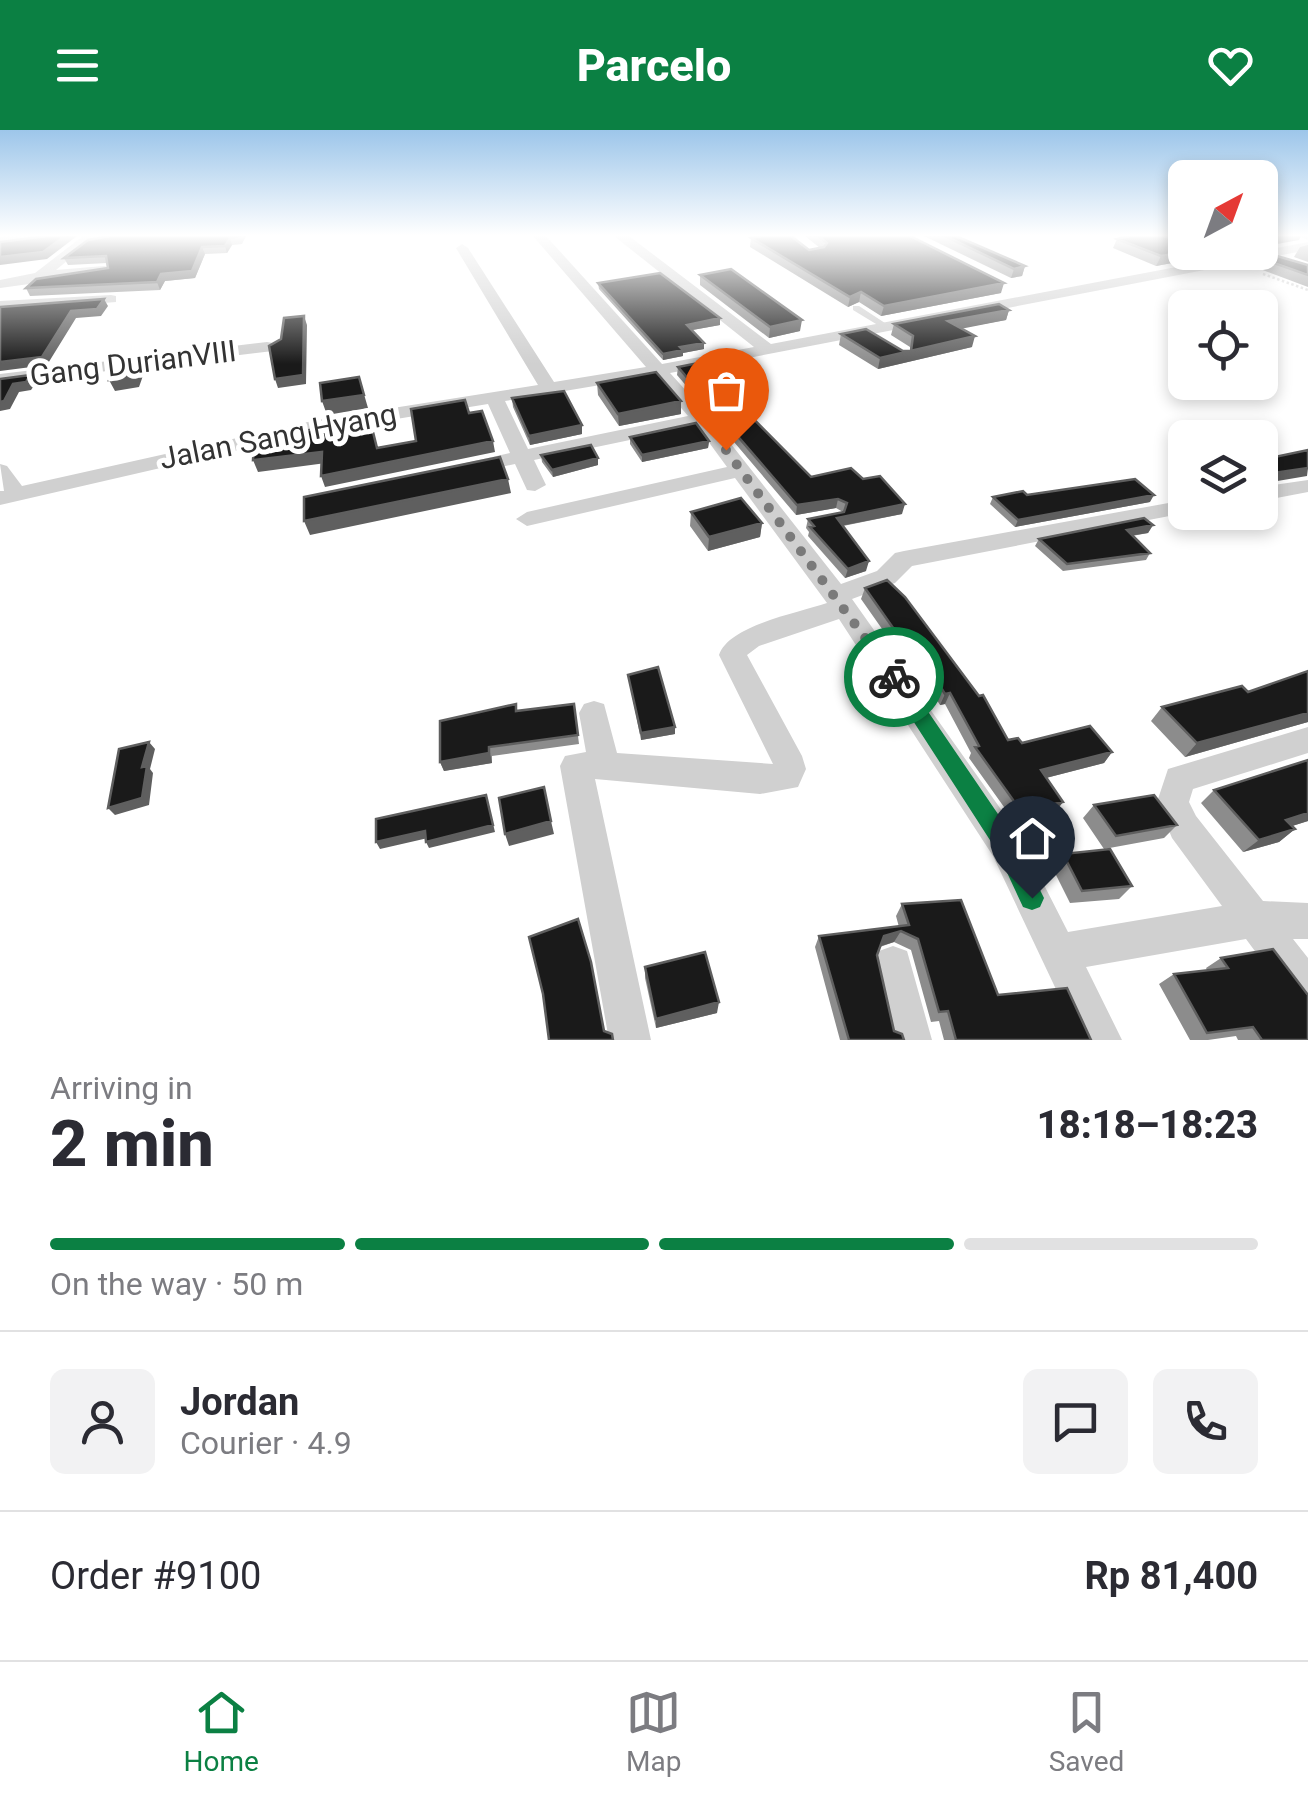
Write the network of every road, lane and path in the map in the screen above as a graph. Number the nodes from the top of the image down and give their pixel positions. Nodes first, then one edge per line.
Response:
1 (28, 278) edge
2 (481, 278) edge
3 (577, 278) edge
4 (675, 278) edge
5 (1131, 278) edge
6 (1276, 278) edge
7 (0, 284) edge
8 (1012, 289) dead end
9 (1308, 290) edge
10 (1030, 297) junction
11 (111, 299) dead end
12 (0, 304) edge
13 (856, 308) edge
14 (884, 325) junction
15 (864, 328) junction
16 (891, 346) edge
17 (266, 348) edge
18 (766, 348) junction
19 (660, 370) junction
20 (0, 379) edge
21 (549, 388) junction
22 (494, 396) junction
23 (693, 421) edge
24 (524, 456) junction
25 (0, 470) edge
26 (741, 470) junction
27 (452, 472) edge
28 (535, 484) dead end
29 (1308, 486) edge
30 (1278, 491) edge
31 (8, 496) edge
32 (1168, 511) edge
33 (526, 519) dead end
34 (841, 601) junction
35 (594, 712) dead end
36 (1308, 740) edge
37 (604, 765) junction
38 (1256, 920) junction
39 (1308, 921) edge
40 (1058, 953) junction
41 (893, 965) dead end
42 (1308, 990) edge
43 (630, 1040) edge
44 (911, 1040) edge
45 (1101, 1040) edge

1 - 7 street
2 - 21 street
3 - 19 street
4 - 18 street
5 - 10 street, Jalan Sang Hyang
6 - 9 path
7 - 12 street
8 - 10 street
10 - 14 street, Jalan Sang Hyang
11 - 12 street
13 - 14 lane
14 - 15 street, Jalan Sang Hyang
15 - 16 street
15 - 18 street, Jalan Sang Hyang
17 - 20 street, Gang DurianVIII
18 - 19 street, Jalan Sang Hyang
19 - 21 street, Jalan Sang Hyang
19 - 26 street
21 - 22 street, Jalan Sang Hyang
22 - 24 street
22 - 31 street, Jalan Sang Hyang
23 - 24 street
24 - 27 street
24 - 28 street
25 - 31 street
26 - 33 street
26 - 34 street
29 - 30 street
32 - 34 street
34 - 37 street
34 - 40 street
35 - 37 street
36 - 38 street
37 - 43 street
38 - 39 street
38 - 40 street
38 - 42 street
40 - 45 street
41 - 44 street

